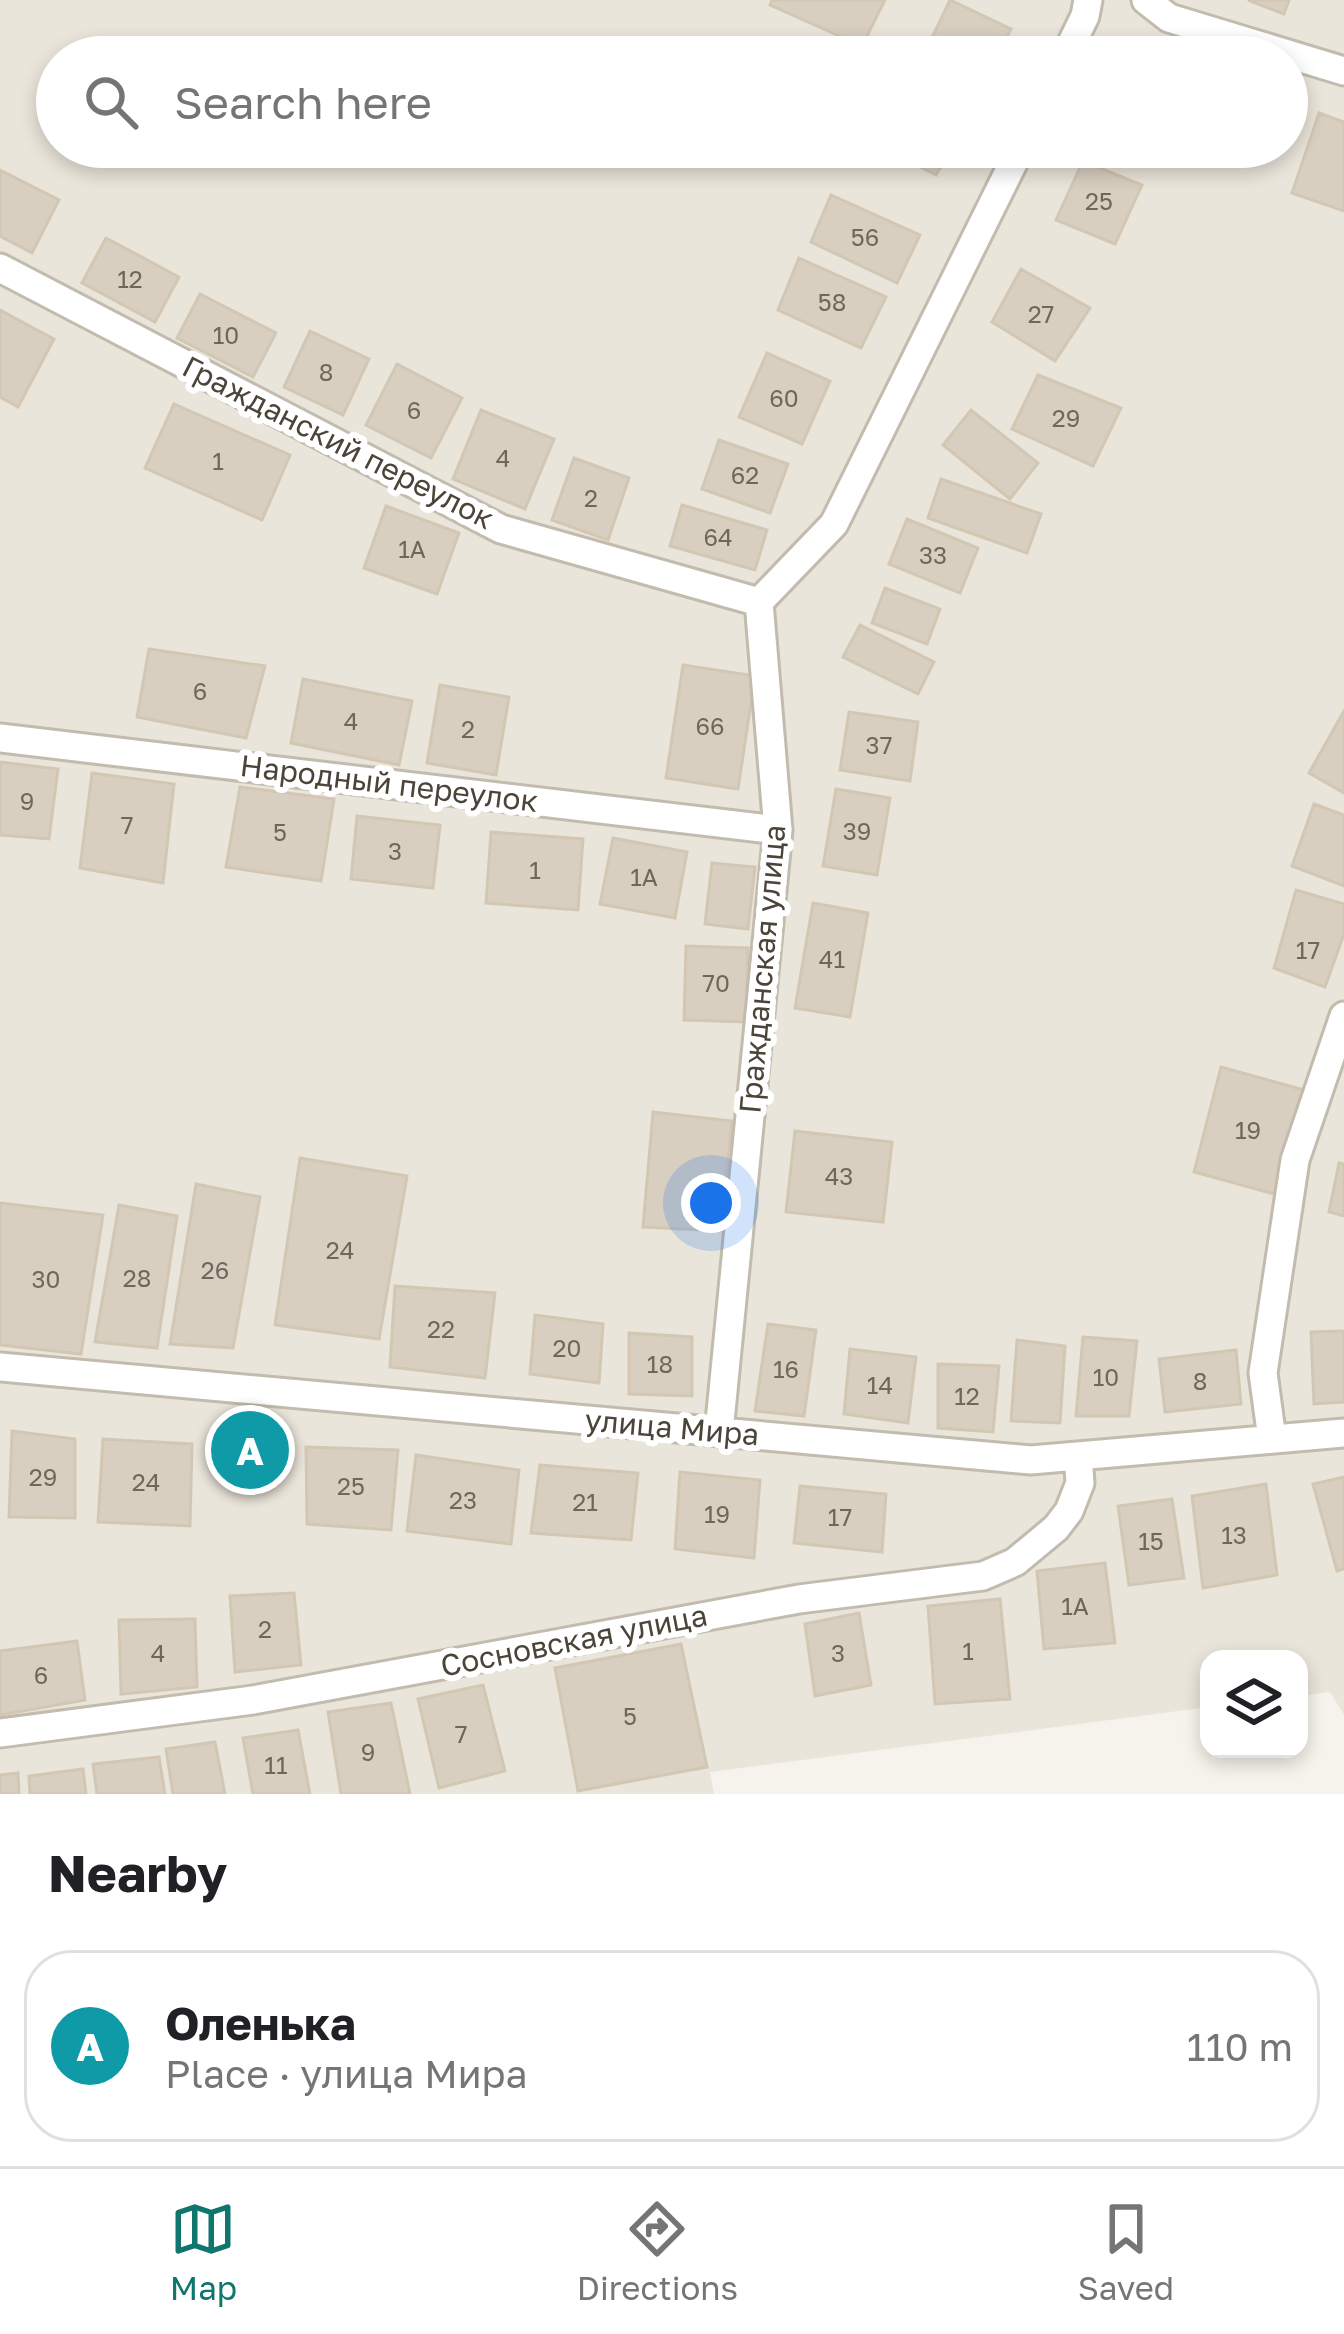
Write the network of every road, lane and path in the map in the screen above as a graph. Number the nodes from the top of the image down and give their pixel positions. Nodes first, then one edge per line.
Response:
1 (1088, 0) edge
2 (1146, 0) edge
3 (1075, 36) edge
4 (1228, 36) edge
5 (1308, 60) edge
6 (1344, 71) edge
7 (1011, 168) edge
8 (0, 268) edge
9 (759, 602) junction
10 (0, 738) edge
11 (778, 830) junction
12 (1344, 1016) edge
13 (0, 1367) edge
14 (719, 1432) junction
15 (1344, 1433) edge
16 (1272, 1439) junction
17 (1078, 1456) junction
18 (0, 1733) edge

1 - 3 street
2 - 4 street
5 - 6 street
7 - 9 street
8 - 9 street, Гражданский переулок
9 - 11 street, Гражданская улица
10 - 11 street, Народный переулок
11 - 14 street, Гражданская улица
12 - 16 street
13 - 14 street, улица Мира
14 - 17 street, улица Мира
15 - 16 street, улица Мира
16 - 17 street, улица Мира
17 - 18 street, Сосновская улица

